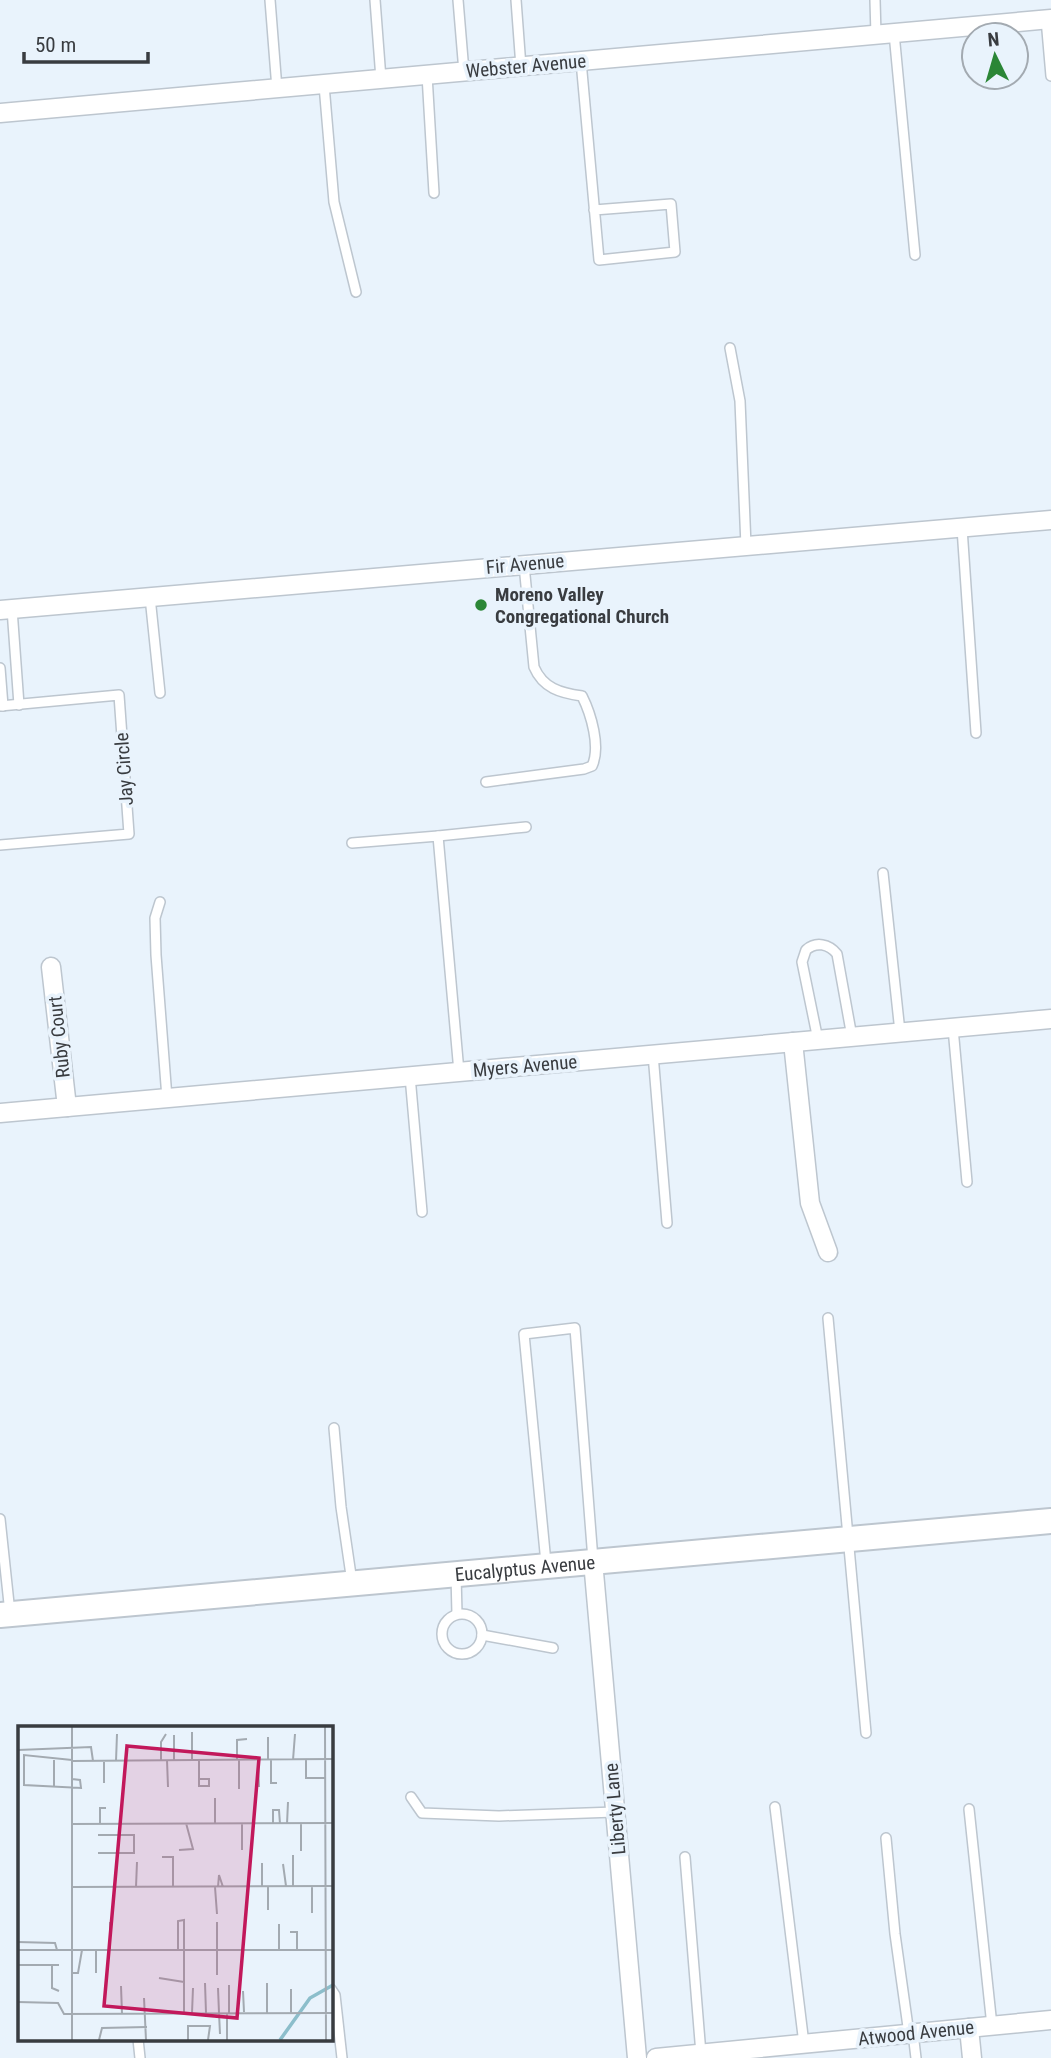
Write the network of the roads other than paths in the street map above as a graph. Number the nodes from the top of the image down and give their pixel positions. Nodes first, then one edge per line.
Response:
1 (271, 0) edge
2 (375, 0) edge
3 (458, 0) edge
4 (516, 0) edge
5 (875, 0) edge
6 (1048, 19) edge
7 (885, 34) junction
8 (581, 61) junction
9 (522, 67) junction
10 (464, 72) junction
11 (428, 75) junction
12 (1051, 76) edge
13 (381, 79) junction
14 (324, 85) junction
15 (277, 89) junction
16 (0, 113) edge
17 (434, 193) dead end
18 (594, 210) junction
19 (915, 255) dead end
20 (356, 292) dead end
21 (730, 348) dead end
22 (1051, 520) edge
23 (962, 528) junction
24 (746, 546) junction
25 (524, 565) junction
26 (150, 597) junction
27 (6, 609) edge
28 (0, 668) edge
29 (160, 693) dead end
30 (19, 705) junction
31 (2, 706) edge
32 (976, 733) dead end
33 (486, 782) dead end
34 (526, 827) dead end
35 (438, 836) junction
36 (352, 843) dead end
37 (0, 845) edge
38 (883, 873) dead end
39 (160, 902) dead end
40 (51, 967) dead end
41 (1051, 1019) edge
42 (953, 1028) junction
43 (900, 1032) junction
44 (852, 1037) junction
45 (818, 1040) junction
46 (793, 1042) junction
47 (653, 1054) junction
48 (459, 1072) junction
49 (410, 1076) junction
50 (167, 1098) junction
51 (67, 1107) junction
52 (0, 1114) edge
53 (967, 1182) dead end
54 (422, 1212) dead end
55 (667, 1223) dead end
56 (828, 1252) dead end
57 (828, 1318) dead end
58 (334, 1428) dead end
59 (0, 1519) edge
60 (1051, 1521) edge
61 (1051, 1530) edge
62 (849, 1538) junction
63 (593, 1561) junction
64 (547, 1565) junction
65 (456, 1573) junction
66 (352, 1583) junction
67 (457, 1614) junction
68 (5, 1615) edge
69 (482, 1635) junction
70 (553, 1648) dead end
71 (866, 1733) dead end
72 (411, 1797) dead end
73 (775, 1807) dead end
74 (969, 1809) dead end
75 (615, 1812) junction
76 (886, 1838) dead end
77 (685, 1857) dead end
78 (332, 1990) edge
79 (1051, 2021) edge
80 (992, 2026) junction
81 (969, 2028) junction
82 (911, 2033) junction
83 (138, 2040) edge
84 (804, 2044) junction
85 (701, 2054) junction
86 (749, 2054) edge
87 (140, 2058) edge
88 (342, 2058) edge
89 (637, 2058) edge
90 (656, 2058) edge
91 (916, 2058) edge
92 (972, 2058) edge

1 - 15 lane
2 - 13 lane
3 - 10 lane
4 - 9 lane
5 - 7 lane
6 - 7 street, Webster Avenue
6 - 12 lane
7 - 8 street, Webster Avenue
7 - 19 lane
8 - 9 street, Webster Avenue
8 - 18 lane
9 - 10 street, Webster Avenue
10 - 11 street, Webster Avenue
11 - 13 street, Webster Avenue
11 - 17 lane
13 - 14 street, Webster Avenue
14 - 15 street, Webster Avenue
14 - 20 lane
15 - 16 street, Webster Avenue
18 - 18 lane
21 - 24 lane
22 - 23 street, Fir Avenue
23 - 24 street, Fir Avenue
23 - 32 lane
24 - 25 street, Fir Avenue
25 - 26 street, Fir Avenue
25 - 33 lane
26 - 27 street, Fir Avenue
26 - 29 lane
27 - 30 lane
28 - 31 lane
30 - 31 lane, Jay Circle
30 - 37 lane, Jay Circle
34 - 35 lane
35 - 36 lane
35 - 48 lane
38 - 43 lane
39 - 50 lane
40 - 51 street, Ruby Court
41 - 42 street, Myers Avenue
42 - 43 street, Myers Avenue
42 - 53 lane
43 - 44 street, Myers Avenue
44 - 45 street, Myers Avenue
44 - 45 lane
45 - 46 street, Myers Avenue
46 - 47 street, Myers Avenue
46 - 56 street
47 - 48 street, Myers Avenue
47 - 55 lane
48 - 49 street, Myers Avenue
49 - 50 street, Myers Avenue
49 - 54 lane
50 - 51 street, Myers Avenue
51 - 52 street, Myers Avenue
57 - 62 lane
58 - 66 lane
59 - 68 lane
60 - 61 lane
60 - 62 street, Eucalyptus Avenue
62 - 63 street, Eucalyptus Avenue
62 - 71 lane
63 - 64 street, Eucalyptus Avenue
63 - 64 lane
63 - 75 street, Liberty Lane
64 - 65 street, Eucalyptus Avenue
65 - 66 street, Eucalyptus Avenue
65 - 67 lane
66 - 68 street, Eucalyptus Avenue
67 - 69 lane
67 - 69 lane
69 - 70 lane
72 - 75 lane
73 - 84 lane
74 - 80 lane
75 - 89 street, Liberty Lane
76 - 82 lane
77 - 85 lane
78 - 88 lane
79 - 80 street, Atwood Avenue
80 - 81 street, Atwood Avenue
81 - 82 street, Atwood Avenue
81 - 92 street
82 - 84 street, Atwood Avenue
82 - 91 lane
83 - 87 lane
84 - 86 street, Atwood Avenue
85 - 86 street, Atwood Avenue
85 - 90 street, Atwood Avenue

